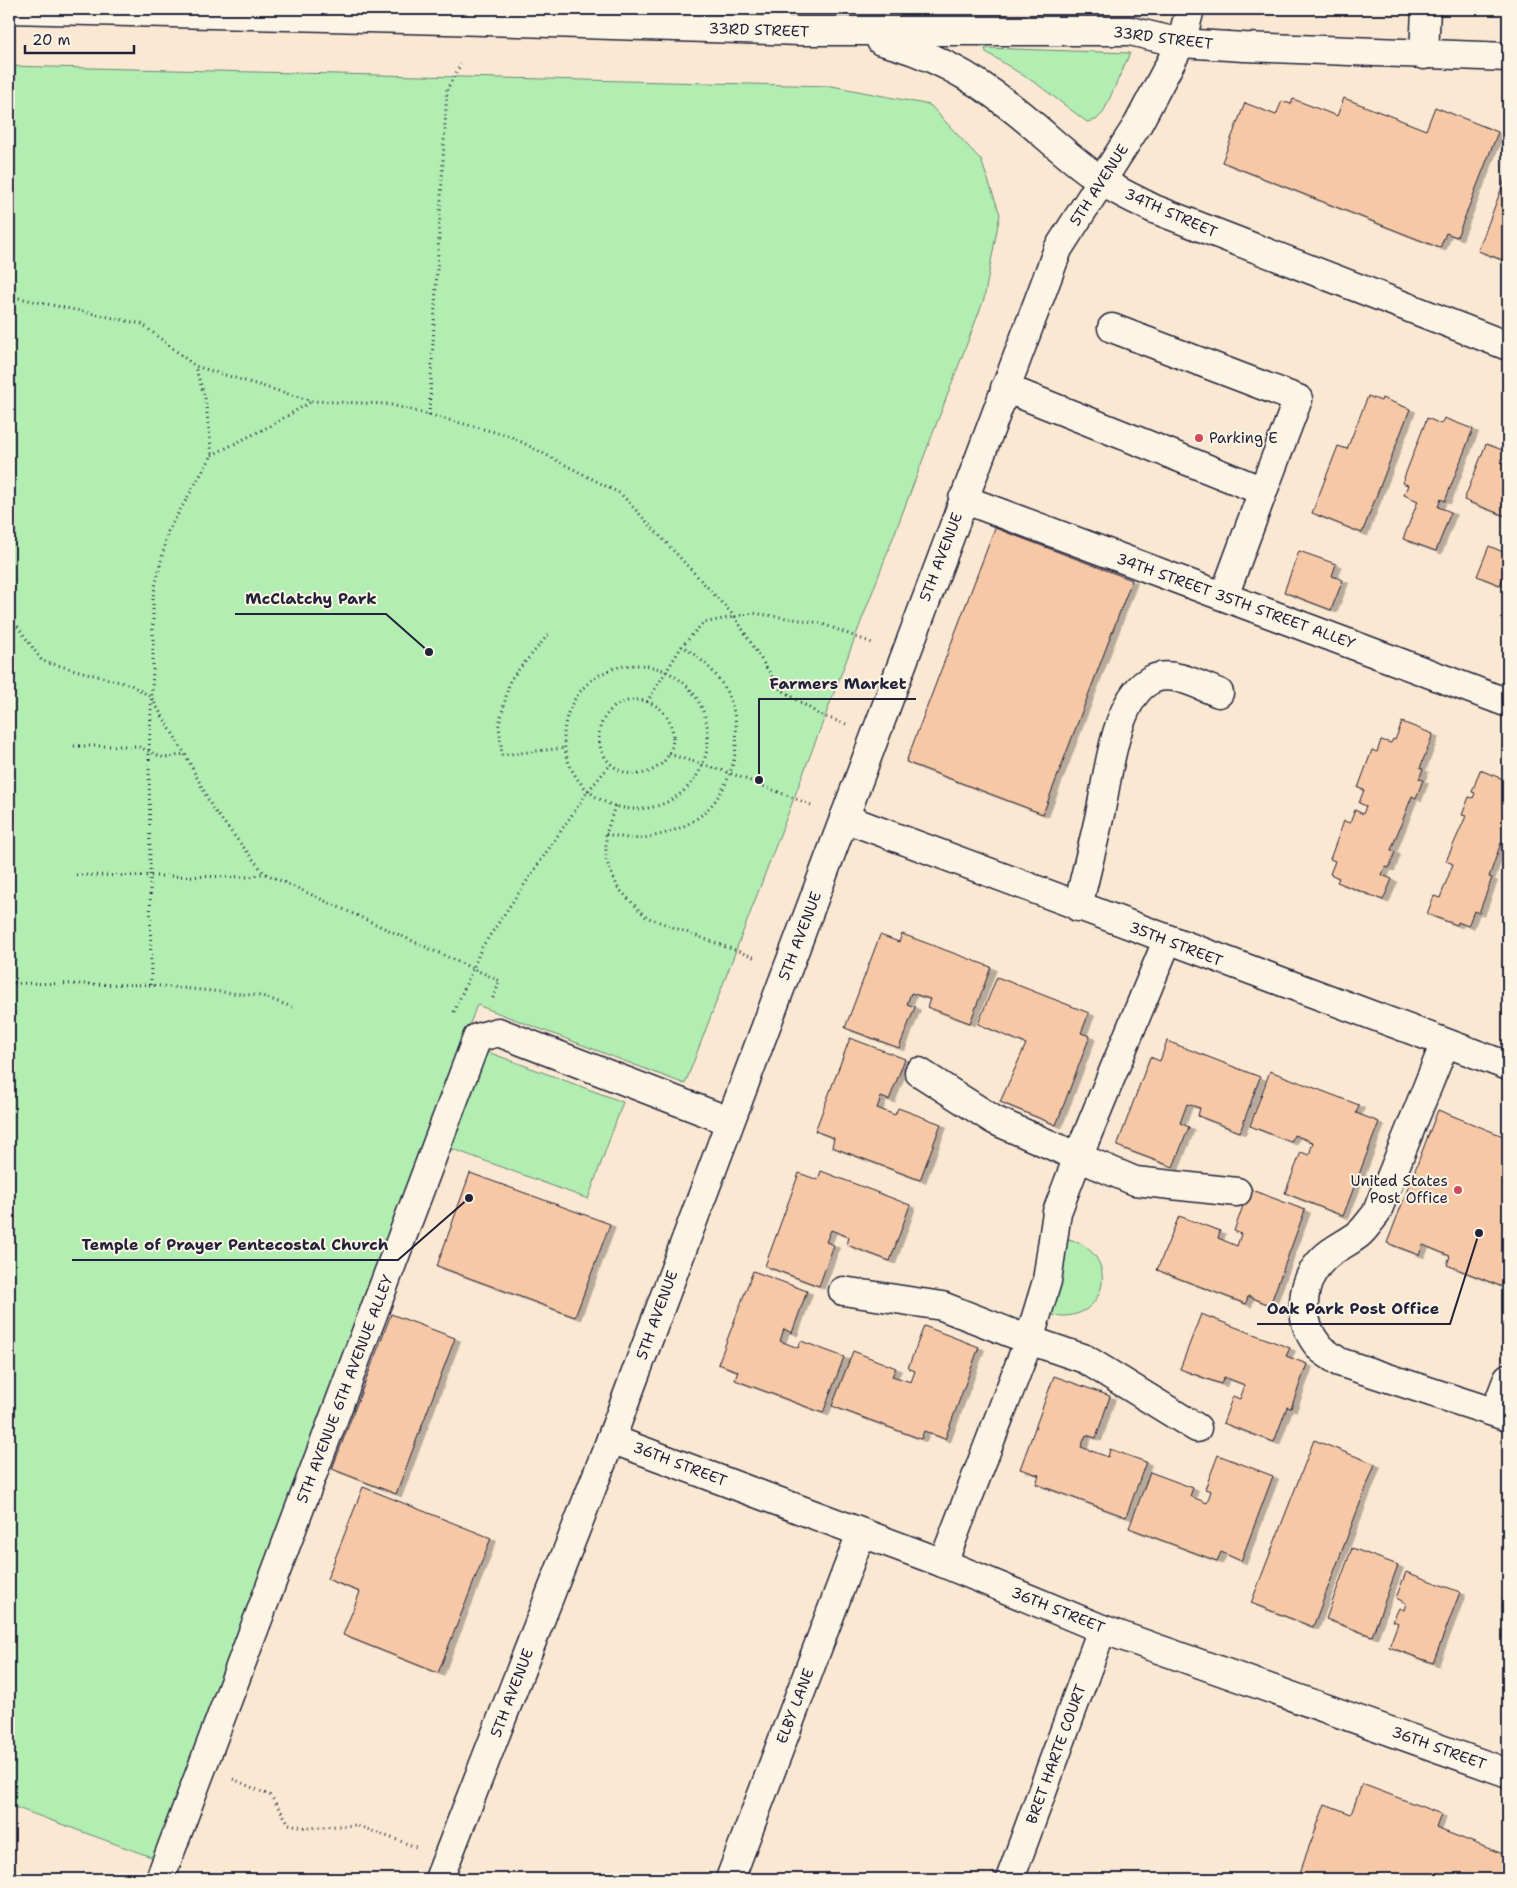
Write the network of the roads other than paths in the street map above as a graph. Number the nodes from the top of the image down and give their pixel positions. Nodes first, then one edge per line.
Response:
1 (1190, 9) edge
2 (1426, 9) edge
3 (9, 10) edge
4 (486, 15) edge
5 (800, 32) junction
6 (1181, 43) junction
7 (1424, 55) junction
8 (1508, 58) edge
9 (1101, 181) junction
10 (1112, 328) dead end
11 (1508, 346) edge
12 (1005, 388) junction
13 (1263, 491) junction
14 (963, 499) junction
15 (1224, 596) junction
16 (1219, 692) dead end
17 (1508, 703) edge
18 (844, 818) junction
19 (1078, 906) junction
20 (1167, 941) junction
21 (1445, 1043) junction
22 (1507, 1060) edge
23 (919, 1072) dead end
24 (729, 1121) junction
25 (1078, 1157) junction
26 (1237, 1192) dead end
27 (843, 1291) dead end
28 (1029, 1340) junction
29 (1508, 1378) edge
30 (1502, 1415) edge
31 (1196, 1428) dead end
32 (611, 1439) junction
33 (861, 1532) junction
34 (943, 1562) junction
35 (1102, 1628) junction
36 (1508, 1773) edge
37 (443, 1869) edge
38 (160, 1879) edge
39 (730, 1879) edge
40 (1010, 1879) edge

1 - 6 street, 5TH AVENUE
2 - 7 street
3 - 4 street, 33RD STREET
4 - 5 street, 33RD STREET
5 - 6 street, 33RD STREET
5 - 9 street, 34TH STREET
6 - 7 street, 33RD STREET
6 - 9 street, 5TH AVENUE
7 - 8 street, 33RD STREET
9 - 11 street, 34TH STREET
9 - 12 street, 5TH AVENUE
10 - 13 street
12 - 13 street
12 - 14 street, 5TH AVENUE
13 - 15 street
14 - 15 street, 34TH STREET 35TH STREET ALLEY
14 - 18 street, 5TH AVENUE
15 - 17 street, 34TH STREET 35TH STREET ALLEY
16 - 19 street
18 - 19 street, 35TH STREET
18 - 24 street, 5TH AVENUE
19 - 20 street, 35TH STREET
20 - 21 street, 35TH STREET
20 - 25 street
21 - 22 street, 35TH STREET
21 - 30 street
23 - 25 street
24 - 32 street, 5TH AVENUE
24 - 38 street, 5TH AVENUE 6TH AVENUE ALLEY
25 - 26 street
25 - 28 street
27 - 28 street
28 - 31 street
28 - 34 street
29 - 30 street
32 - 33 street, 36TH STREET
32 - 37 street, 5TH AVENUE
33 - 34 street, 36TH STREET
33 - 39 street, ELBY LANE
34 - 35 street, 36TH STREET
35 - 36 street, 36TH STREET
35 - 40 street, BRET HARTE COURT

